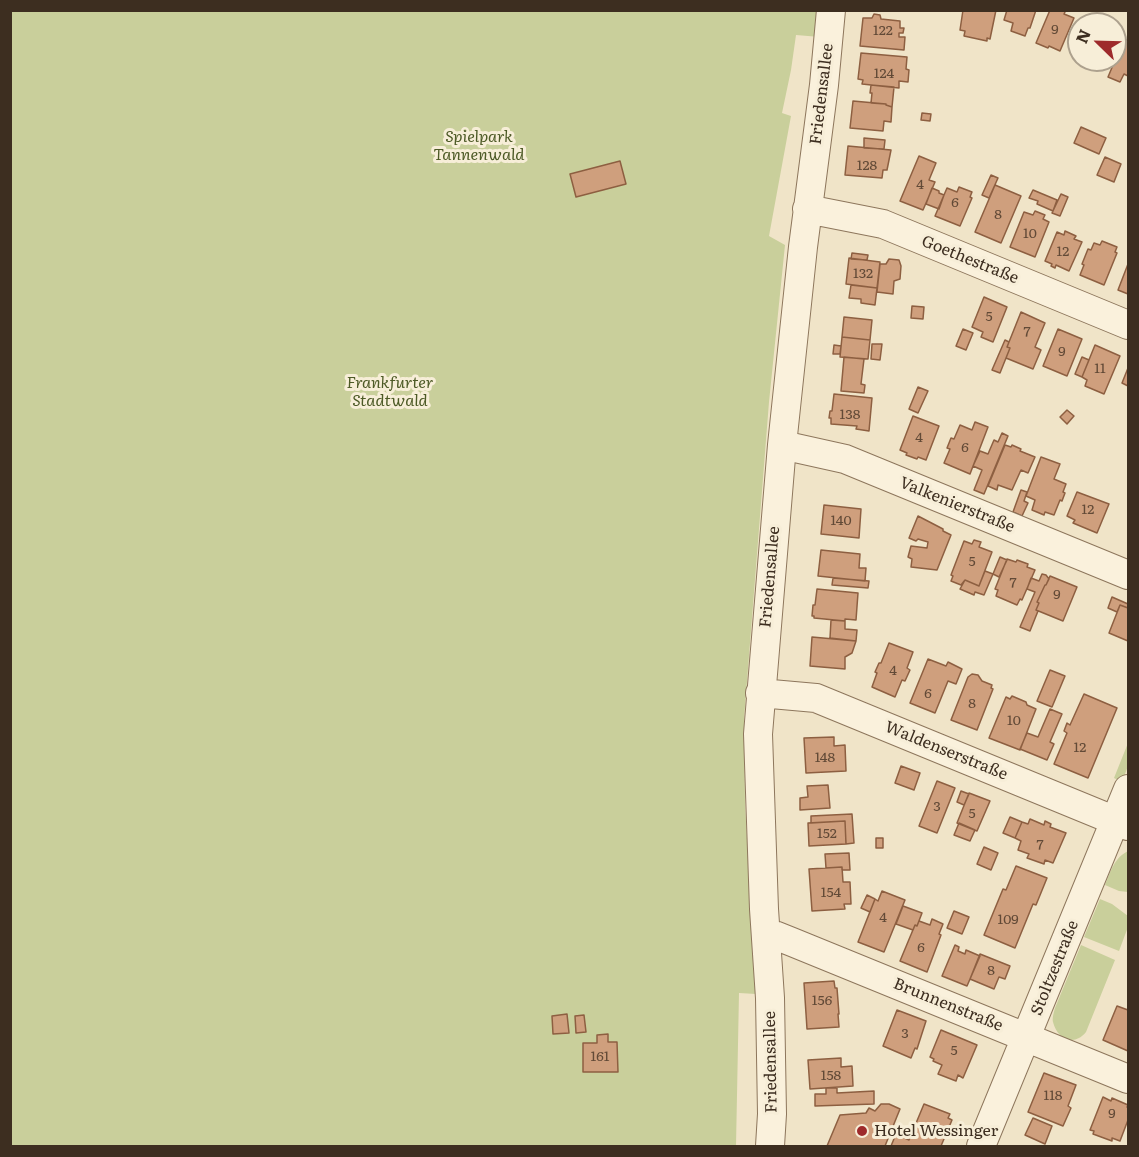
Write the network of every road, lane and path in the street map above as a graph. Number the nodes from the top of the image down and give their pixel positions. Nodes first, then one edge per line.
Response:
1 (831, 10) edge
2 (807, 208) junction
3 (1128, 325) edge
4 (782, 445) junction
5 (1128, 575) edge
6 (760, 693) junction
7 (1128, 789) edge
8 (1122, 824) edge
9 (766, 934) junction
10 (1027, 1037) junction
11 (1128, 1079) edge
12 (770, 1146) edge
13 (981, 1146) edge

1 - 2 street, Friedensallee
2 - 3 street, Goethestraße
2 - 4 street, Friedensallee
4 - 5 street, Valkenierstraße
4 - 6 street, Friedensallee
6 - 8 street, Waldenserstraße
6 - 9 street, Friedensallee
7 - 8 street, Stoltzestraße
8 - 10 street, Stoltzestraße
9 - 10 street, Brunnenstraße
9 - 12 street, Friedensallee
10 - 11 street, Brunnenstraße
10 - 13 street, Stoltzestraße

